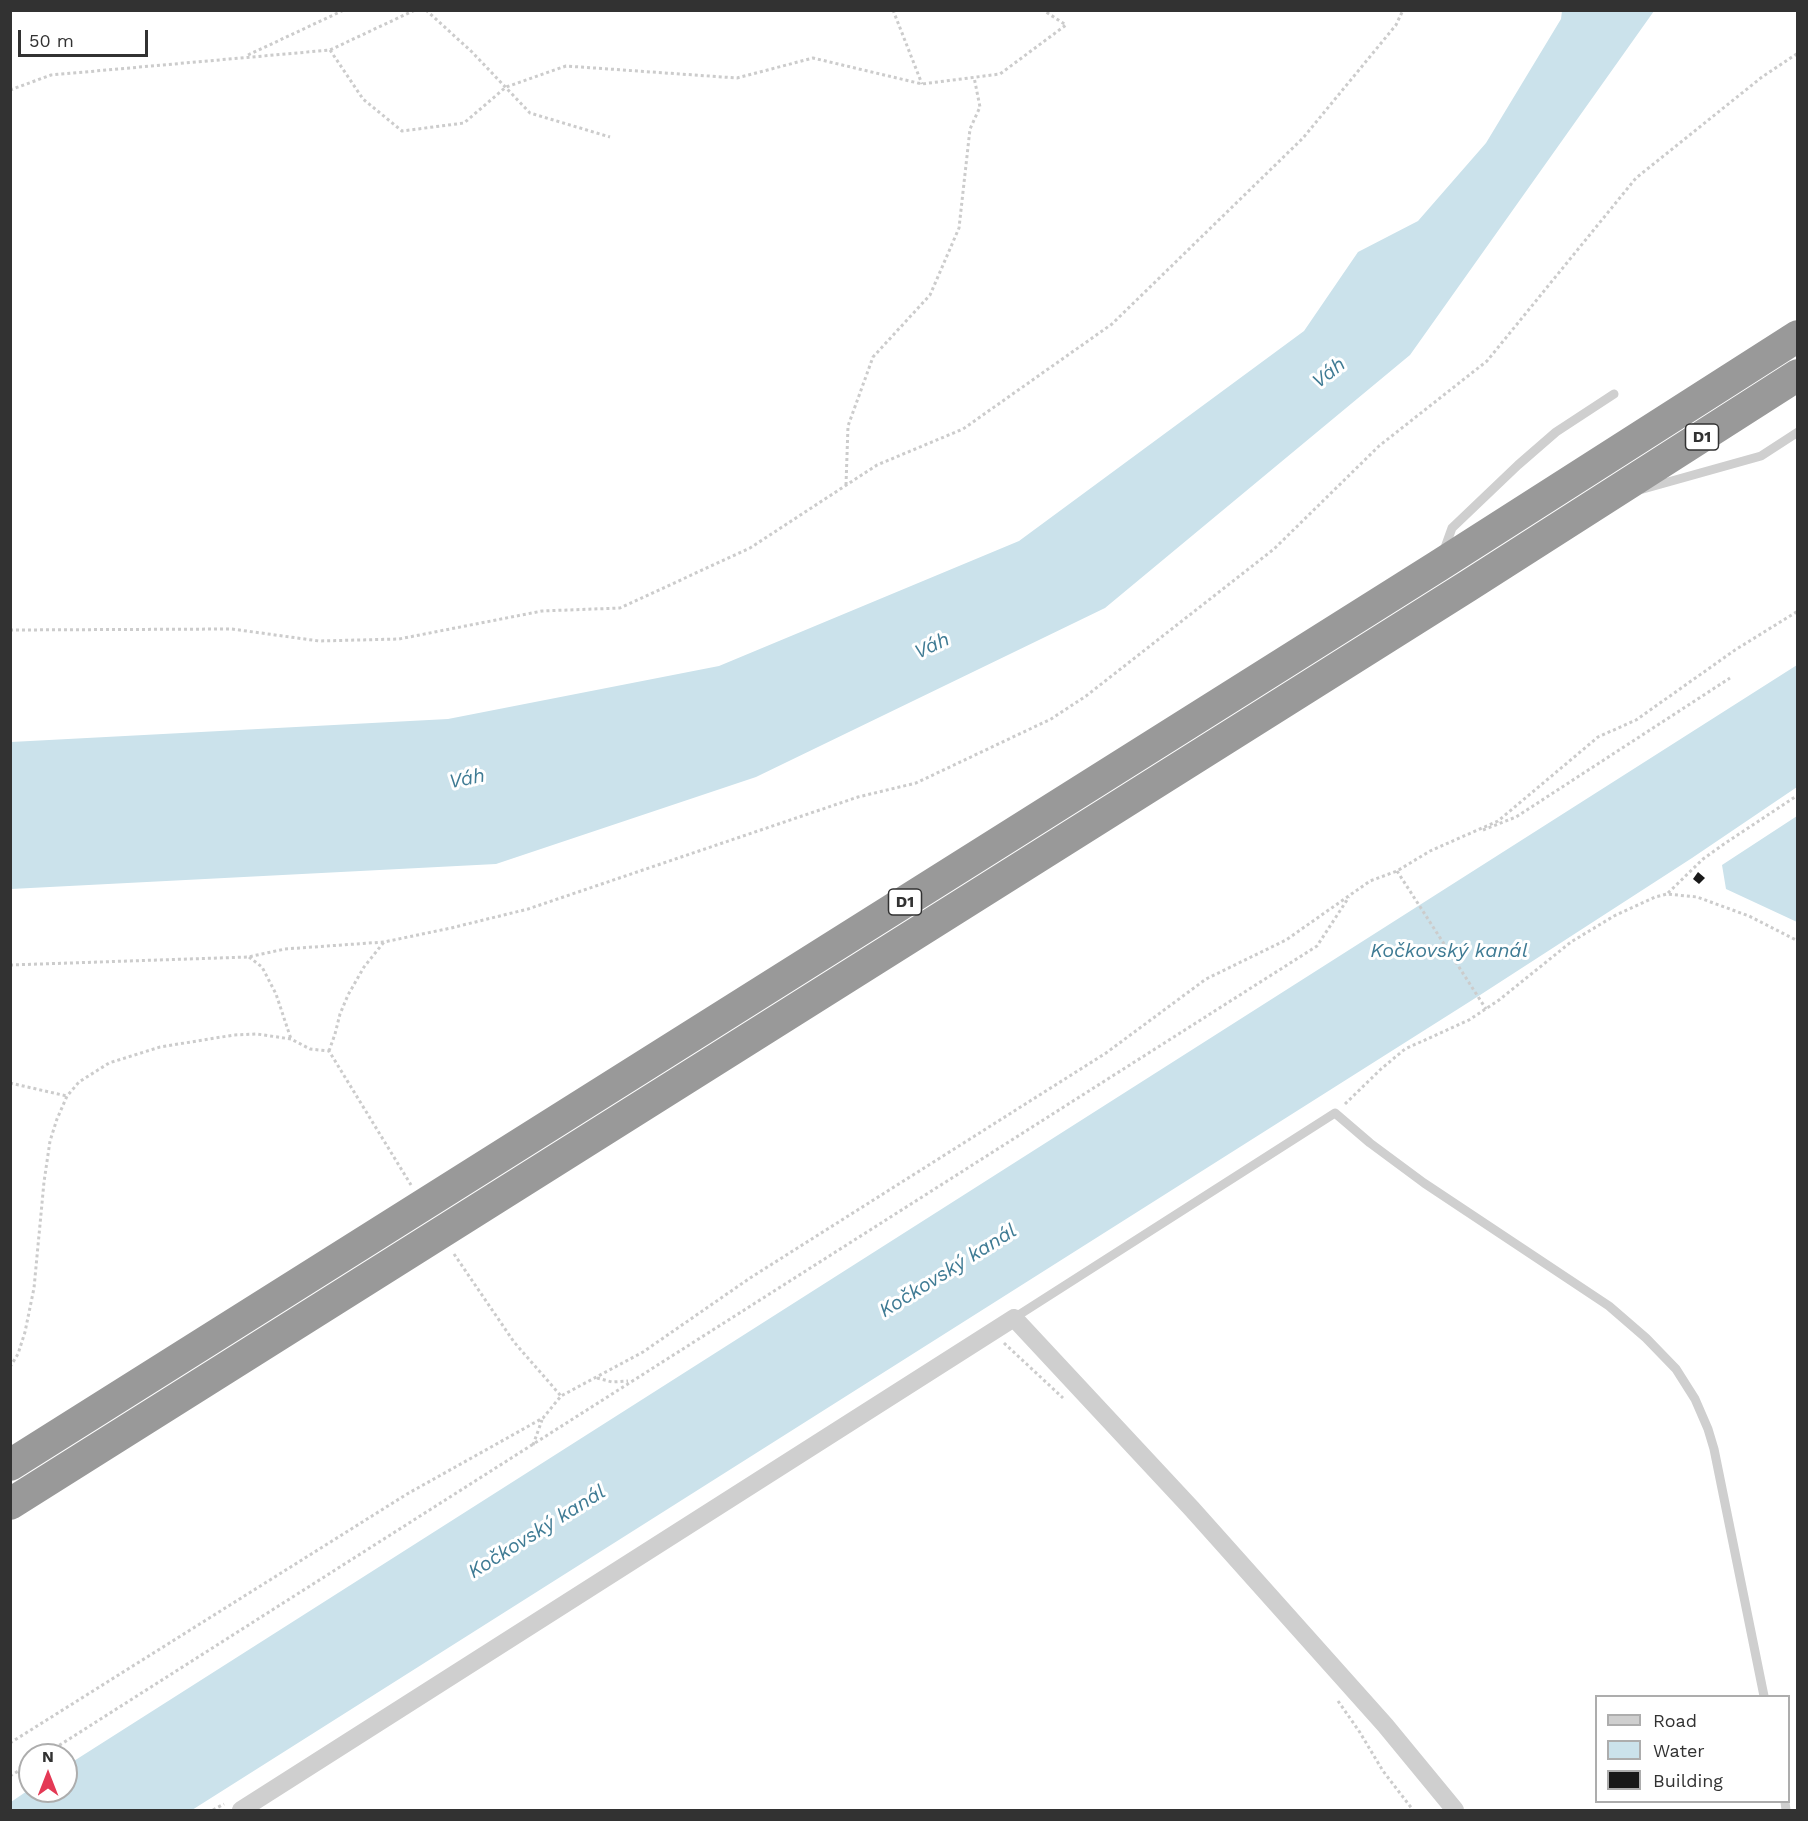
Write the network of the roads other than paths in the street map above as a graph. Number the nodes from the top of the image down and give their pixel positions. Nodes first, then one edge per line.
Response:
1 (1797, 336) edge
2 (1797, 375) edge
3 (1614, 394) dead end
4 (1797, 432) edge
5 (1606, 498) junction
6 (1438, 566) junction
7 (1014, 1318) junction
8 (10, 1465) edge
9 (10, 1504) edge
10 (1764, 1695) edge
11 (241, 1810) edge
12 (1455, 1810) edge

1 - 6 highway, D1
2 - 5 highway, D1
3 - 6 lane
4 - 5 lane
5 - 9 highway, D1
6 - 8 highway, D1
7 - 10 lane
7 - 11 street
7 - 12 street

